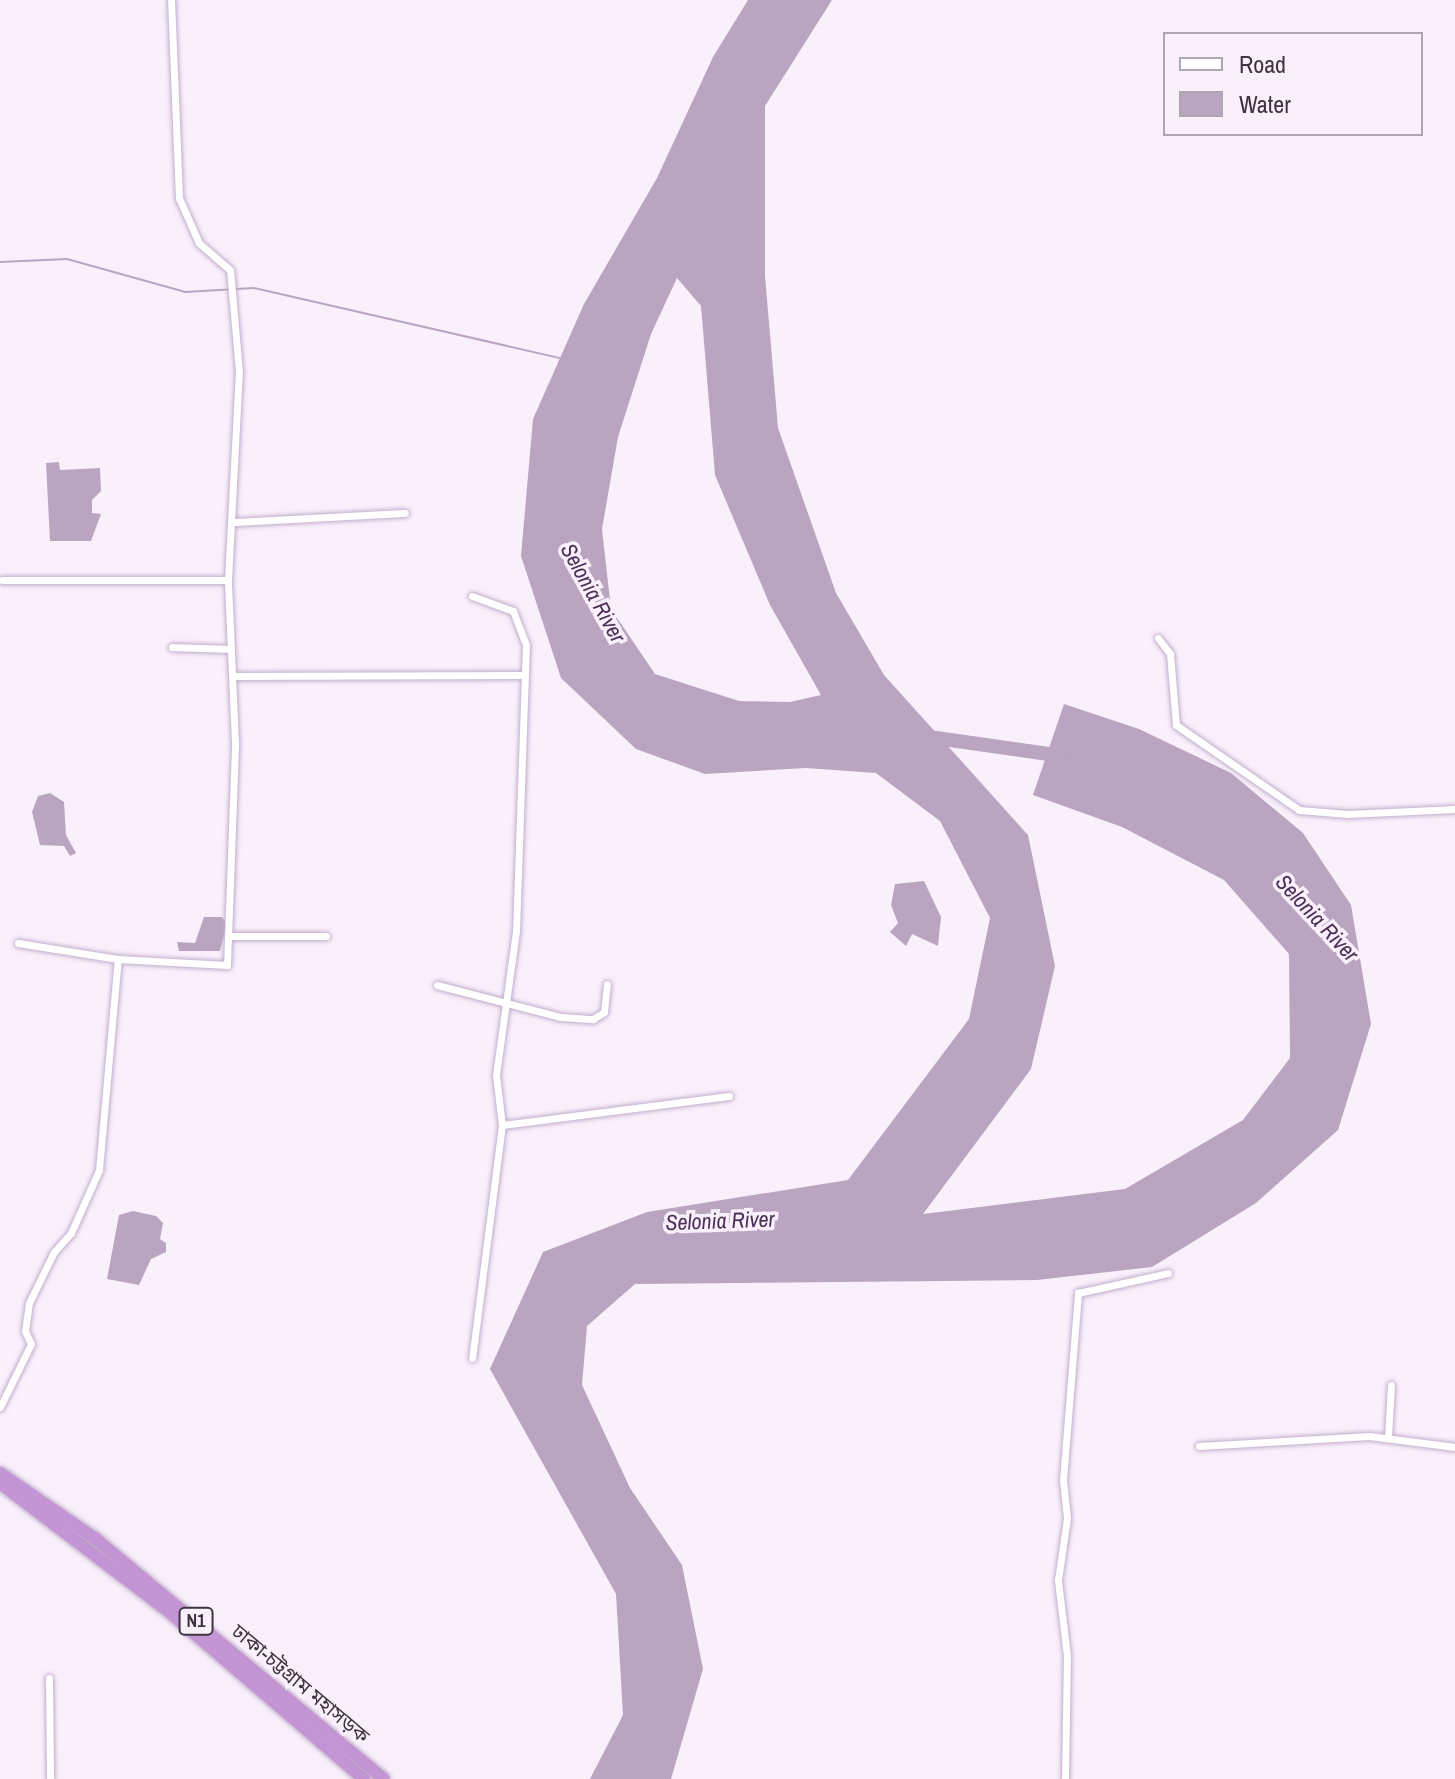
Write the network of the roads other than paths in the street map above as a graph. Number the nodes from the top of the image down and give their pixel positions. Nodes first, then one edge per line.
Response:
1 (171, 0) edge
2 (405, 513) dead end
3 (234, 522) junction
4 (2, 580) edge
5 (228, 580) junction
6 (472, 596) dead end
7 (1158, 638) dead end
8 (172, 647) dead end
9 (228, 649) junction
10 (525, 675) junction
11 (234, 676) junction
12 (1455, 809) edge
13 (230, 936) junction
14 (326, 936) dead end
15 (18, 943) dead end
16 (118, 959) junction
17 (607, 984) dead end
18 (437, 985) dead end
19 (508, 1000) junction
20 (729, 1096) dead end
21 (502, 1125) junction
22 (1168, 1273) dead end
23 (472, 1358) dead end
24 (1391, 1385) dead end
25 (0, 1407) edge
26 (1388, 1438) junction
27 (1199, 1446) dead end
28 (1455, 1447) edge
29 (0, 1473) edge
30 (0, 1483) edge
31 (49, 1678) dead end
32 (50, 1779) edge
33 (364, 1779) edge
34 (384, 1779) edge
35 (1065, 1779) edge

1 - 3 street
2 - 3 street
3 - 5 street
4 - 5 street
5 - 9 street
6 - 10 street
7 - 12 street
8 - 9 street
9 - 11 street
10 - 11 street
10 - 19 street
11 - 13 street
13 - 14 street
13 - 16 street
15 - 16 street
16 - 25 street
17 - 19 street
18 - 19 street
19 - 21 street
20 - 21 street
21 - 23 street
22 - 35 street
24 - 26 street
26 - 27 street
26 - 28 street
29 - 34 highway, ঢাকা-চট্টগ্রাম মহাসড়ক / N1
30 - 33 highway, ঢাকা-চট্টগ্রাম মহাসড়ক / N1
31 - 32 street

